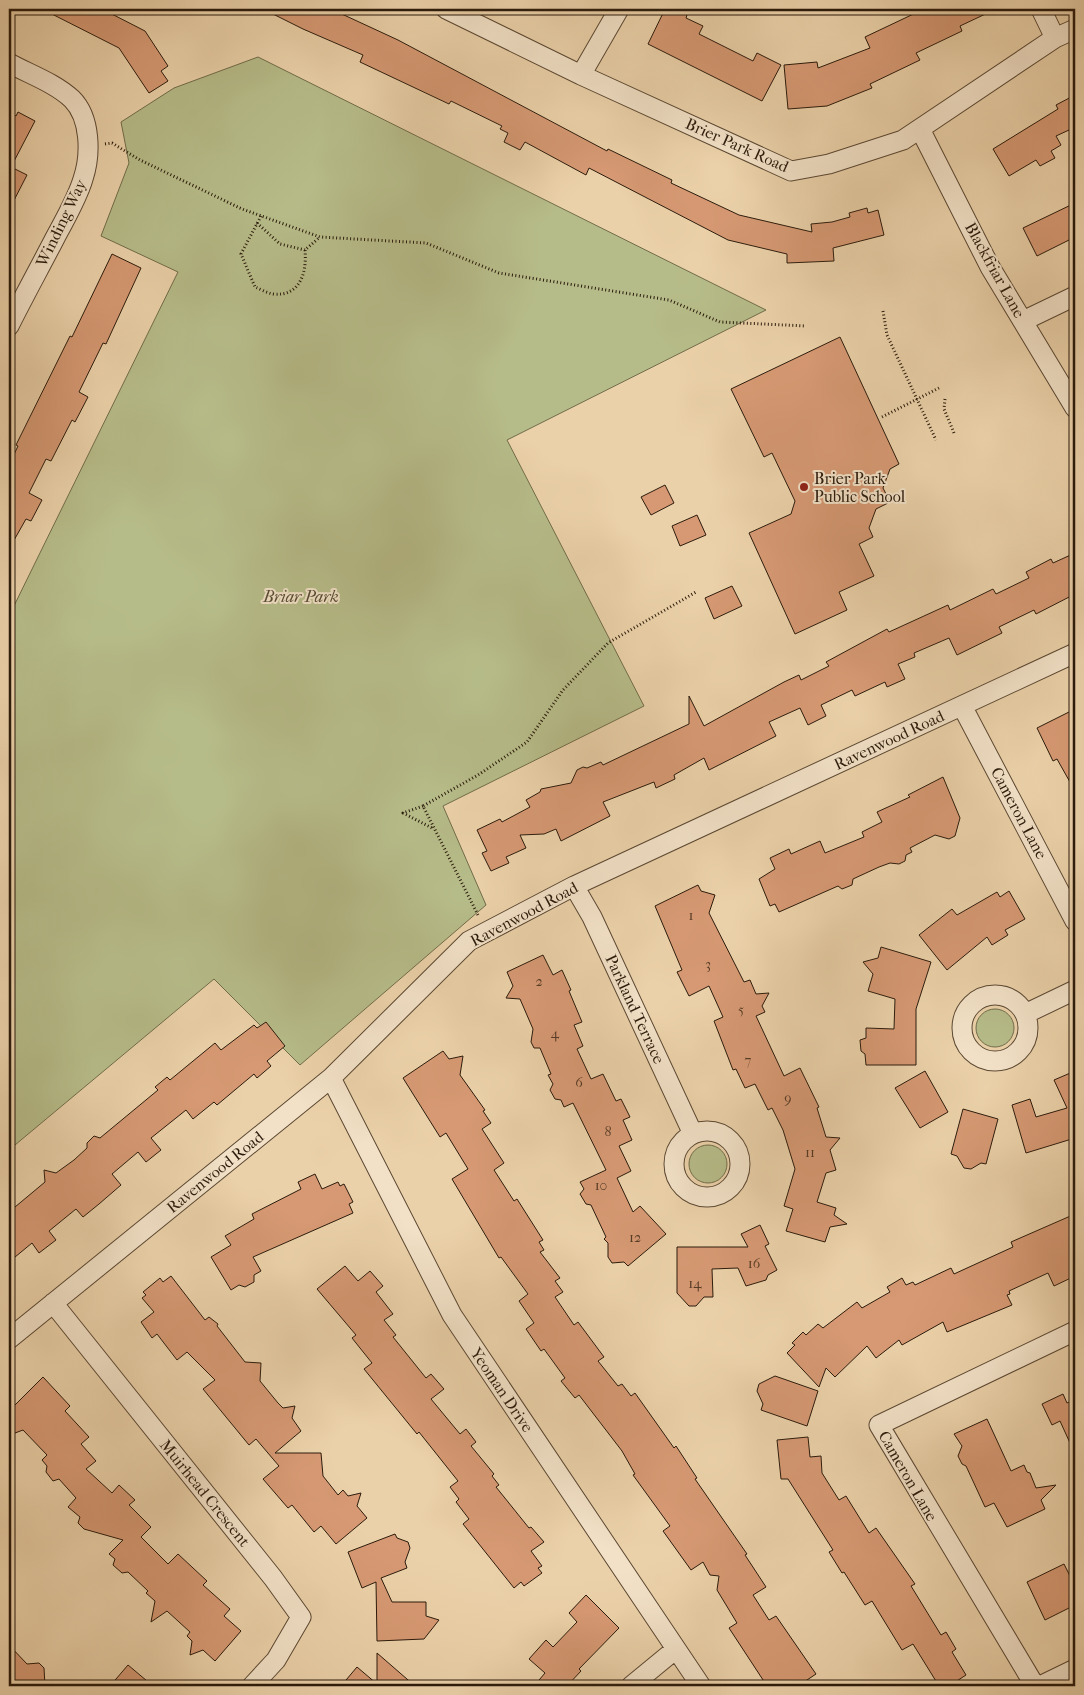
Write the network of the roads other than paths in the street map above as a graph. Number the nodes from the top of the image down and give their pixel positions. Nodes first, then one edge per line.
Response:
1 (446, 9) edge
2 (619, 9) edge
3 (1041, 9) edge
4 (1075, 29) edge
5 (1055, 38) junction
6 (9, 64) edge
7 (581, 75) junction
8 (920, 129) junction
9 (1075, 296) edge
10 (1023, 321) junction
11 (9, 326) edge
12 (1075, 408) edge
13 (1075, 654) edge
14 (962, 706) junction
15 (574, 886) junction
16 (1075, 921) edge
17 (1075, 990) edge
18 (1025, 1014) dead end
19 (331, 1078) junction
20 (693, 1134) dead end
21 (53, 1303) junction
22 (1075, 1331) edge
23 (9, 1339) edge
24 (676, 1648) junction
25 (1075, 1669) edge
26 (252, 1686) edge
27 (631, 1686) edge
28 (701, 1686) edge
29 (1035, 1686) edge
30 (1040, 1686) edge

1 - 7 street, Brier Park Road
2 - 7 street
3 - 5 street
4 - 5 street, Brier Park Road
5 - 8 street, Brier Park Road
6 - 11 street, Winding Way
7 - 8 street, Brier Park Road
8 - 10 street, Blackfriar Lane
9 - 10 street
10 - 12 street, Blackfriar Lane
13 - 14 street, Ravenwood Road
14 - 15 street, Ravenwood Road
14 - 16 street, Cameron Lane
15 - 19 street, Ravenwood Road
15 - 20 street, Parkland Terrace
17 - 18 street
19 - 21 street, Ravenwood Road
19 - 24 street, Yeoman Drive
21 - 23 street, Ravenwood Road
21 - 26 street, Muirhead Crescent
22 - 29 street, Cameron Lane
24 - 27 street
24 - 28 street, Yeoman Drive
25 - 30 street

